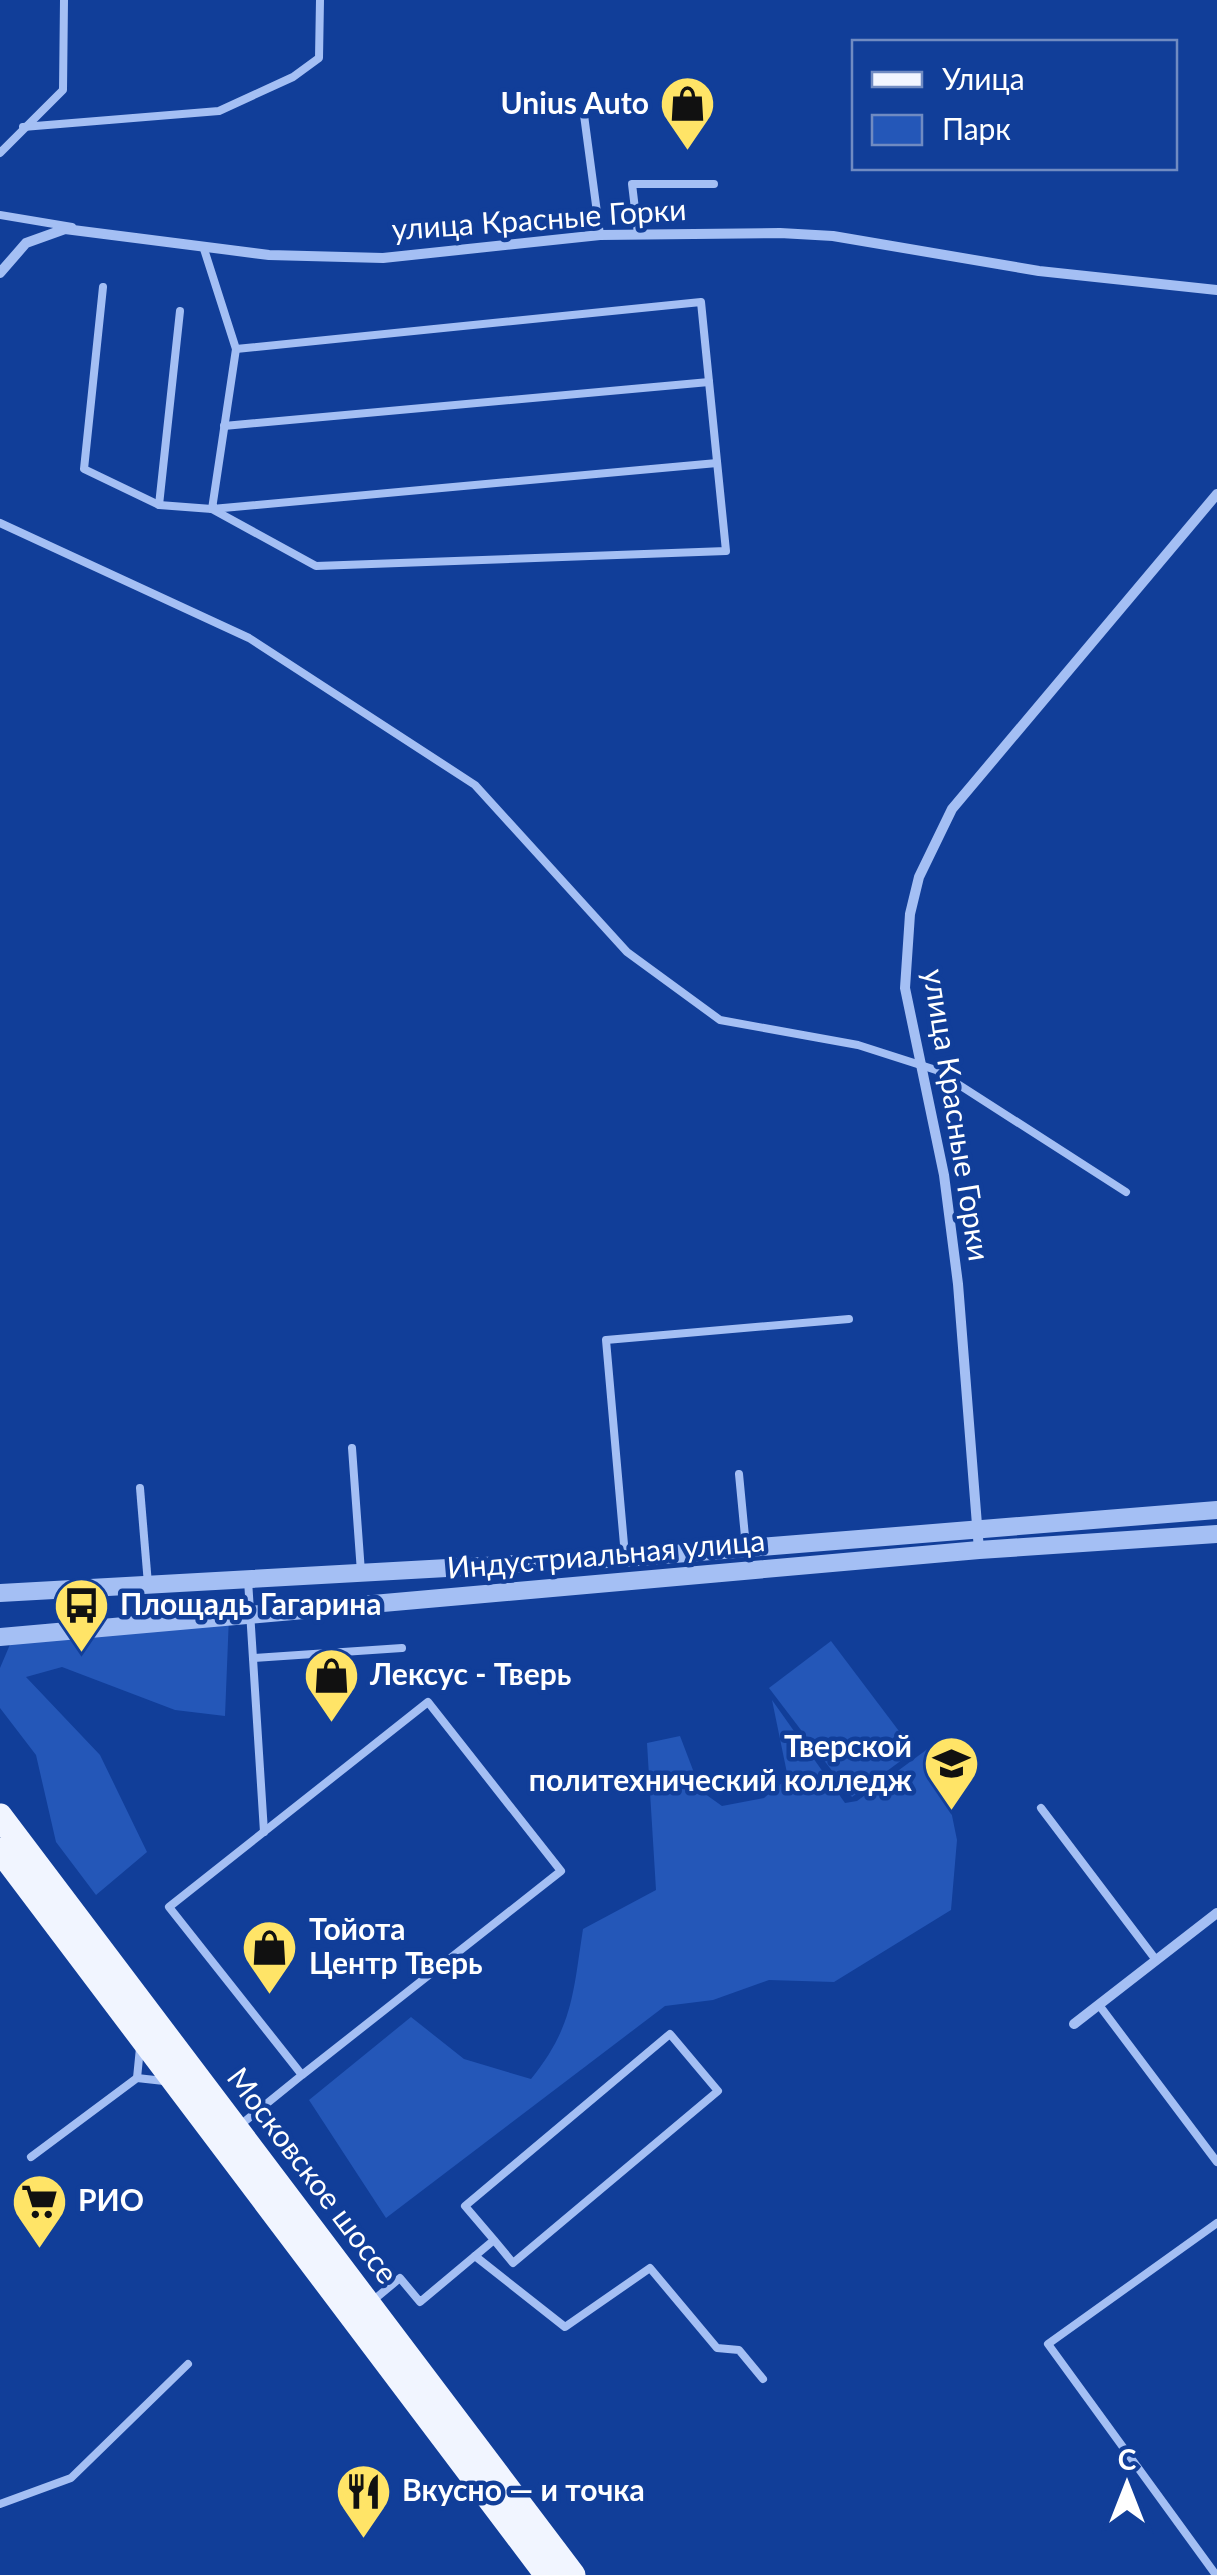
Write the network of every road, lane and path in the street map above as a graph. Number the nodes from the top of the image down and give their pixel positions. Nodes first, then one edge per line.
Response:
1 (64, 0) edge
2 (320, 0) edge
3 (584, 115) dead end
4 (23, 128) junction
5 (0, 153) edge
6 (714, 184) dead end
7 (0, 215) edge
8 (86, 229) junction
9 (638, 234) junction
10 (600, 235) junction
11 (203, 246) junction
12 (0, 273) edge
13 (102, 287) dead end
14 (1217, 290) edge
15 (180, 311) dead end
16 (236, 349) junction
17 (709, 382) junction
18 (224, 426) junction
19 (717, 463) junction
20 (1217, 494) edge
21 (159, 504) junction
22 (212, 508) junction
23 (0, 523) edge
24 (918, 1062) junction
25 (1126, 1192) dead end
26 (849, 1319) dead end
27 (352, 1448) dead end
28 (739, 1474) dead end
29 (140, 1488) dead end
30 (1217, 1510) edge
31 (978, 1528) junction
32 (1217, 1534) edge
33 (746, 1547) junction
34 (979, 1550) junction
35 (625, 1558) junction
36 (362, 1572) junction
37 (248, 1580) junction
38 (148, 1586) junction
39 (0, 1593) edge
40 (250, 1614) junction
41 (0, 1637) edge
42 (402, 1648) dead end
43 (253, 1658) junction
44 (1041, 1808) dead end
45 (0, 1816) edge
46 (264, 1832) junction
47 (0, 1850) edge
48 (1217, 1914) edge
49 (1156, 1960) junction
50 (1099, 2005) junction
51 (1074, 2024) dead end
52 (138, 2032) junction
53 (302, 2075) junction
54 (137, 2078) junction
55 (176, 2084) junction
56 (236, 2128) junction
57 (31, 2158) dead end
58 (1217, 2162) edge
59 (1217, 2223) edge
60 (494, 2240) junction
61 (475, 2256) junction
62 (360, 2311) junction
63 (188, 2364) dead end
64 (763, 2380) dead end
65 (0, 2504) edge
66 (547, 2575) edge
67 (573, 2575) edge
68 (1216, 2575) edge

1 - 4 lane
2 - 4 lane
3 - 10 lane
4 - 5 lane
6 - 9 lane
7 - 8 lane
8 - 11 street, улица Красные Горки
8 - 12 street, улица Красные Горки
9 - 10 street, улица Красные Горки
9 - 14 street, улица Красные Горки
10 - 11 street, улица Красные Горки
11 - 16 lane
13 - 21 lane
15 - 21 lane
16 - 17 lane
16 - 18 lane
17 - 18 lane
17 - 19 lane
18 - 22 lane
19 - 22 lane
19 - 22 lane
20 - 24 street, улица Красные Горки
21 - 22 lane
23 - 24 lane
24 - 25 lane
24 - 31 street, улица Красные Горки
26 - 35 lane
27 - 36 lane
28 - 33 lane
29 - 38 lane
30 - 31 street, Индустриальная улица
31 - 33 street, Индустриальная улица
31 - 34 street, улица Красные Горки
32 - 34 street, Индустриальная улица
33 - 35 street, Индустриальная улица
34 - 40 street, Индустриальная улица
35 - 36 street, Индустриальная улица
36 - 37 street, Индустриальная улица
37 - 38 street, Индустриальная улица
37 - 40 lane
38 - 39 street, Индустриальная улица
40 - 41 street, Индустриальная улица
40 - 43 lane
42 - 43 lane
43 - 46 lane
44 - 49 lane
45 - 56 main road, Московское шоссе
46 - 53 lane
46 - 53 lane
47 - 52 main road, Московское шоссе
48 - 49 street
49 - 50 street
50 - 51 street
50 - 58 lane
52 - 54 lane
52 - 55 main road, Московское шоссе
53 - 56 lane
54 - 55 lane
54 - 57 lane
55 - 62 main road, Московское шоссе
56 - 62 main road, Московское шоссе
59 - 68 lane
60 - 60 lane
60 - 61 lane
61 - 62 lane
61 - 64 lane
62 - 66 main road, Московское шоссе
62 - 67 main road, Московское шоссе
63 - 65 lane

